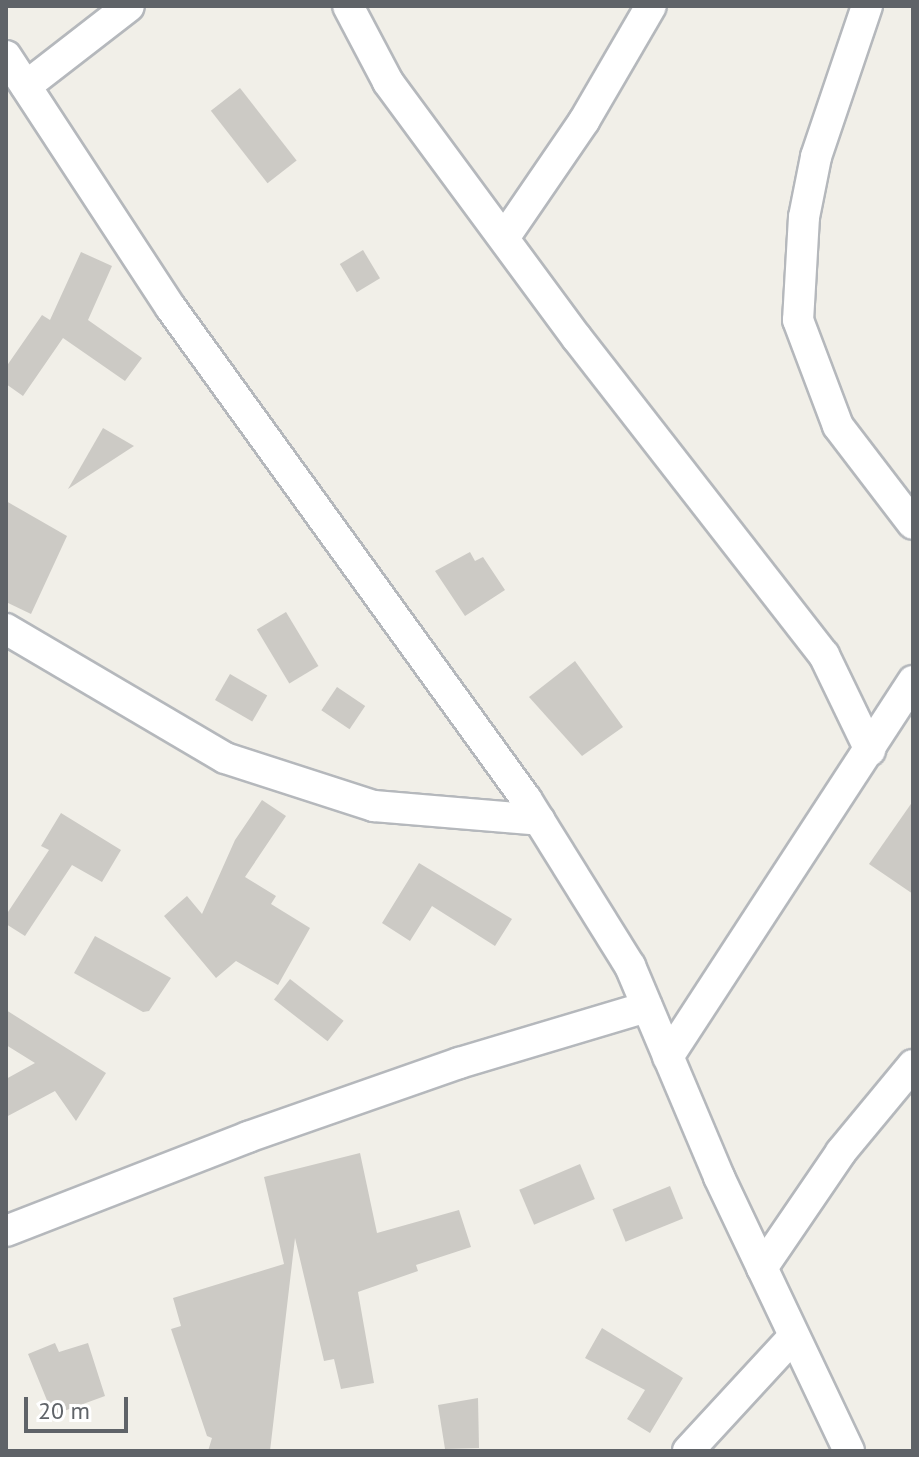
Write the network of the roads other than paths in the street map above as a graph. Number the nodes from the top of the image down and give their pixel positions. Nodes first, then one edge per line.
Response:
1 (129, 6) edge
2 (348, 6) edge
3 (651, 6) edge
4 (867, 6) edge
5 (6, 56) edge
6 (26, 86) junction
7 (504, 238) junction
8 (913, 524) edge
9 (6, 629) edge
10 (913, 681) edge
11 (870, 750) junction
12 (539, 820) junction
13 (647, 1007) junction
14 (668, 1057) junction
15 (913, 1065) edge
16 (902, 1093) edge
17 (6, 1231) edge
18 (762, 1268) junction
19 (794, 1336) junction
20 (688, 1451) edge
21 (849, 1451) edge

1 - 6 street
2 - 7 street
3 - 7 street
4 - 8 street
5 - 6 street
6 - 12 street
7 - 11 street
9 - 12 street
10 - 11 street
11 - 14 street
12 - 13 street
13 - 14 street
13 - 17 street
14 - 18 street
15 - 16 street
16 - 18 street
18 - 19 street
19 - 20 street
19 - 21 street

